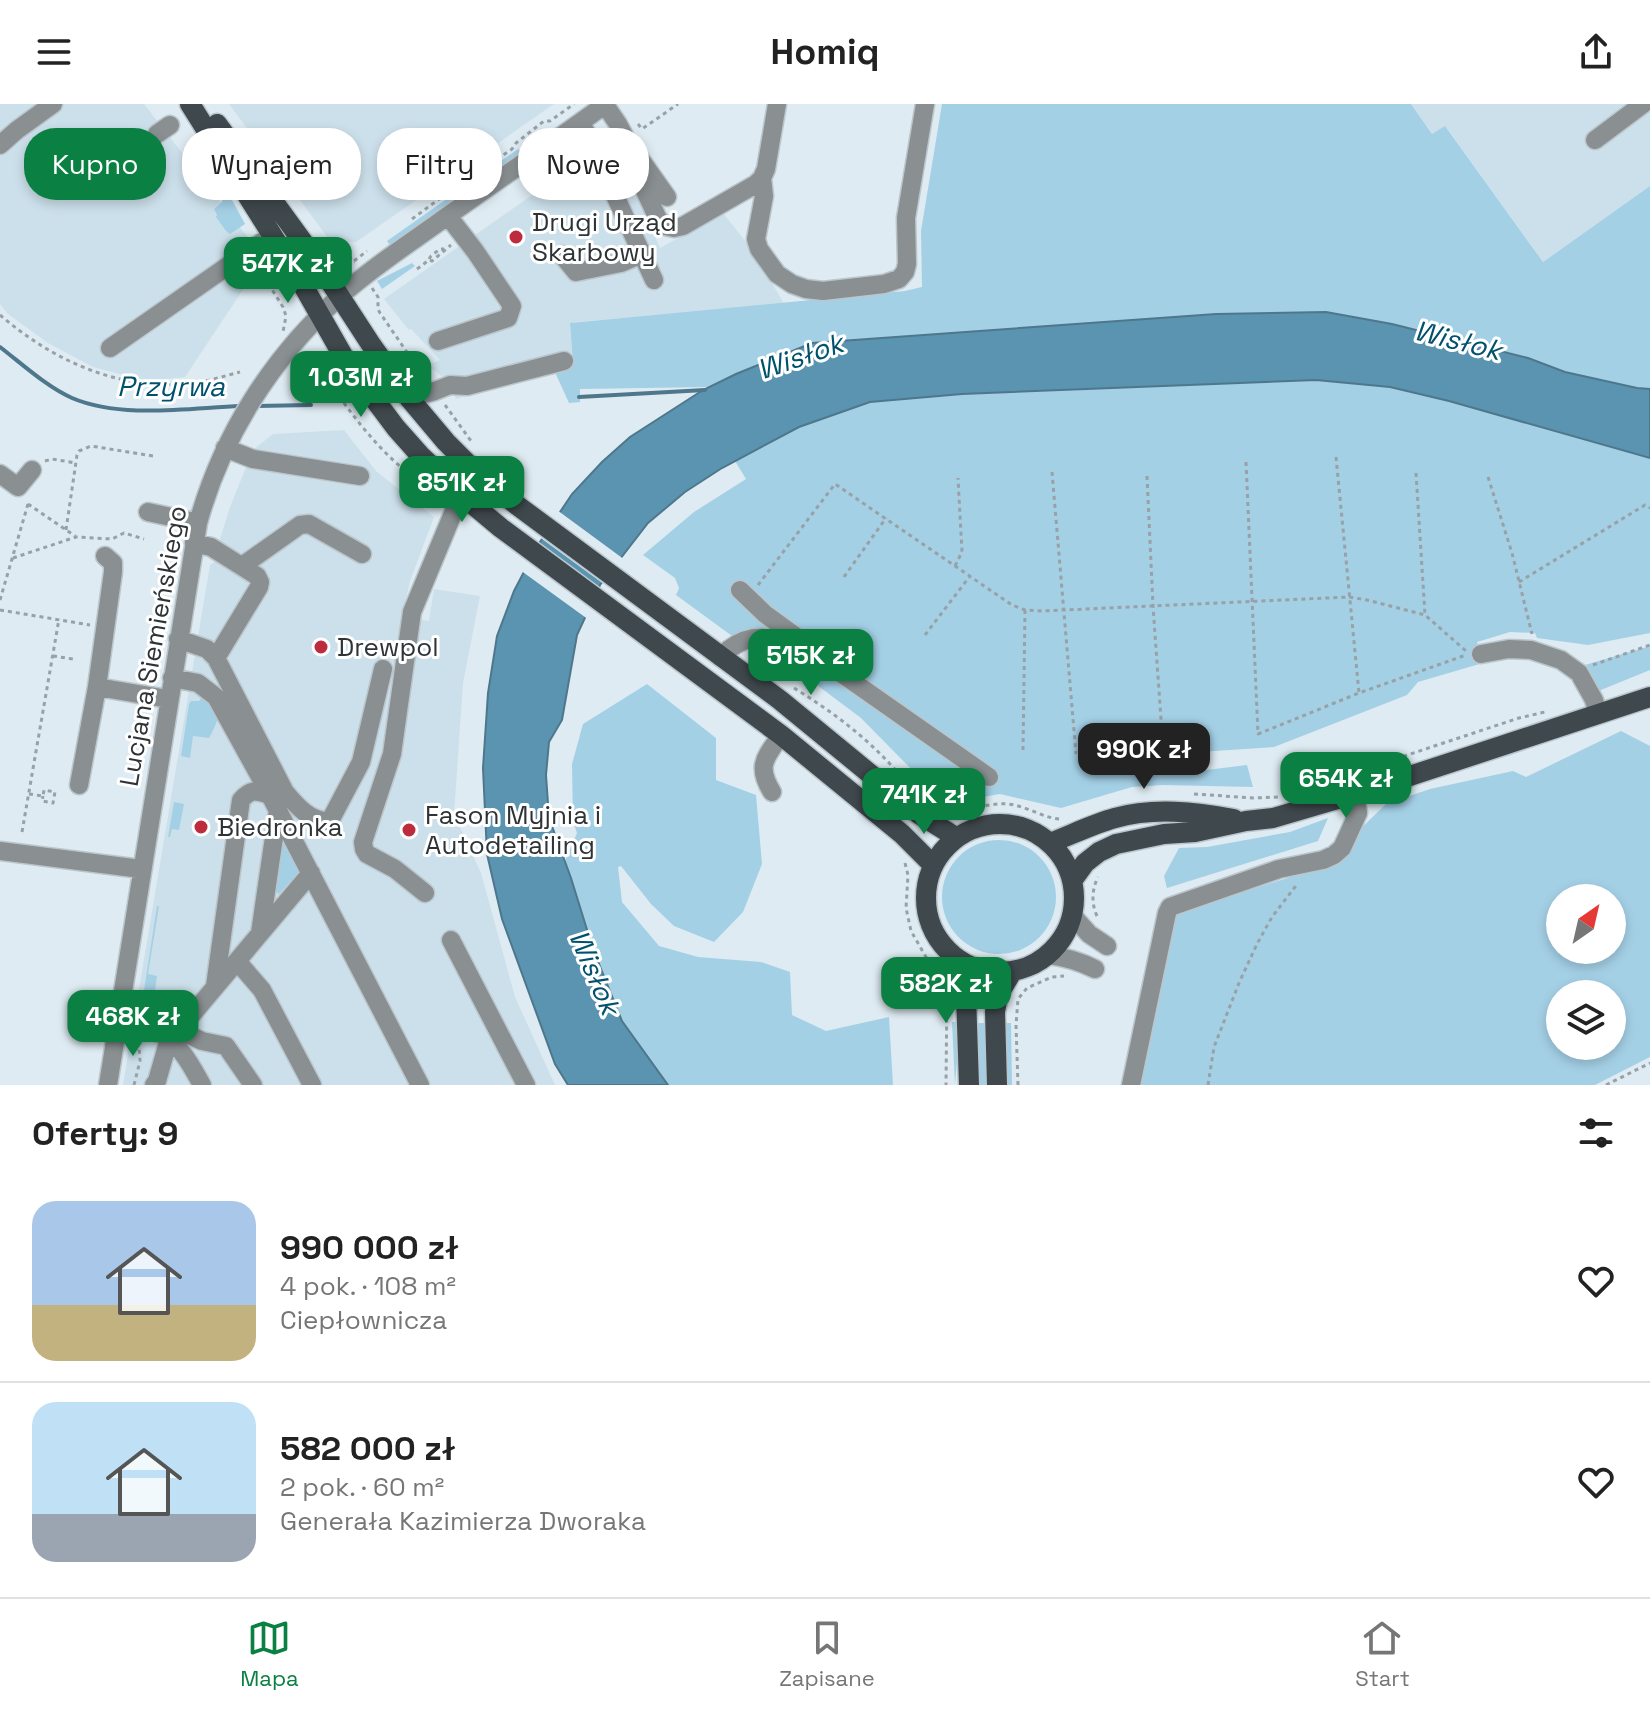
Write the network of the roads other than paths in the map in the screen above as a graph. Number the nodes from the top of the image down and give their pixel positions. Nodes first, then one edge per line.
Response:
1 (53, 104) edge
2 (190, 104) edge
3 (202, 104) edge
4 (605, 104) edge
5 (777, 104) edge
6 (925, 104) edge
7 (1643, 104) edge
8 (581, 122) junction
9 (210, 128) edge
10 (216, 128) edge
11 (620, 128) edge
12 (1595, 140) dead end
13 (0, 145) edge
14 (649, 172) edge
15 (762, 178) junction
16 (667, 197) dead end
17 (254, 200) edge
18 (266, 200) edge
19 (649, 200) edge
20 (448, 216) junction
21 (272, 235) junction
22 (642, 254) junction
23 (562, 255) dead end
24 (654, 280) dead end
25 (340, 296) junction
26 (319, 316) junction
27 (438, 341) dead end
28 (110, 348) dead end
29 (564, 361) dead end
30 (409, 398) junction
31 (225, 448) junction
32 (32, 470) road end
33 (0, 474) edge
34 (360, 476) dead end
35 (465, 498) junction
36 (148, 512) dead end
37 (198, 523) junction
38 (194, 543) junction
39 (362, 554) dead end
40 (105, 556) dead end
41 (242, 566) junction
42 (744, 594) road end
43 (798, 638) junction
44 (178, 639) junction
45 (1481, 654) dead end
46 (720, 657) junction
47 (216, 658) junction
48 (383, 669) dead end
49 (172, 678) junction
50 (97, 687) junction
51 (168, 699) junction
52 (1646, 704) edge
53 (1598, 714) junction
54 (781, 735) junction
55 (989, 777) dead end
56 (79, 785) dead end
57 (772, 792) dead end
58 (1355, 794) junction
59 (274, 802) junction
60 (1246, 821) junction
61 (954, 836) junction
62 (1050, 843) junction
63 (0, 851) edge
64 (933, 865) junction
65 (141, 869) junction
66 (311, 873) junction
67 (1072, 881) junction
68 (425, 893) dead end
69 (1072, 915) junction
70 (260, 933) junction
71 (451, 940) dead end
72 (1107, 946) dead end
73 (1048, 955) junction
74 (237, 961) junction
75 (965, 964) junction
76 (1095, 969) dead end
77 (1012, 972) junction
78 (215, 987) junction
79 (118, 1025) junction
80 (174, 1035) junction
81 (108, 1085) edge
82 (154, 1085) edge
83 (202, 1085) edge
84 (253, 1085) edge
85 (312, 1085) edge
86 (420, 1085) edge
87 (526, 1085) edge
88 (969, 1085) edge
89 (997, 1085) edge
90 (1131, 1085) edge

1 - 13 street
2 - 9 main road
3 - 10 main road
4 - 8 street, Lucjana Siemieńskiego
4 - 11 street
5 - 15 street
6 - 15 street
7 - 12 street
8 - 20 street, Lucjana Siemieńskiego
8 - 22 street
14 - 16 street
15 - 19 street
17 - 21 main road
18 - 25 main road
20 - 25 street, Lucjana Siemieńskiego
20 - 27 street
21 - 26 main road
21 - 28 street
22 - 23 street
22 - 24 street
25 - 26 street, Lucjana Siemieńskiego
25 - 30 main road
26 - 31 street, Lucjana Siemieńskiego
26 - 35 main road
29 - 30 street
30 - 46 main road
31 - 34 street
31 - 37 street, Lucjana Siemieńskiego
32 - 33 street
35 - 54 main road
35 - 68 street
36 - 37 street
37 - 38 street, Lucjana Siemieńskiego
38 - 41 street
38 - 44 street, Lucjana Siemieńskiego
39 - 41 street
40 - 50 street
41 - 47 street
42 - 43 street
43 - 46 street
43 - 55 street
44 - 47 street
44 - 49 street, Lucjana Siemieńskiego
45 - 53 street
46 - 61 main road
47 - 48 street
49 - 51 street, Lucjana Siemieńskiego
49 - 59 street
50 - 51 street
50 - 56 street
51 - 65 street, Lucjana Siemieńskiego
52 - 53 main road
53 - 58 main road
54 - 57 street
54 - 64 main road
58 - 60 main road
58 - 90 street
59 - 66 street
59 - 70 street
59 - 78 street
60 - 62 main road
60 - 67 main road
61 - 62 main road
61 - 64 main road
62 - 67 main road
63 - 65 street
64 - 75 main road
65 - 79 street, Lucjana Siemieńskiego
66 - 70 street
66 - 86 street
67 - 69 main road
69 - 72 street
69 - 73 main road
70 - 74 street
71 - 87 street
73 - 76 street
73 - 77 main road
74 - 78 street
74 - 85 street
75 - 77 main road
75 - 88 main road
77 - 89 main road
78 - 80 street
79 - 80 street
79 - 81 street, Lucjana Siemieńskiego
80 - 82 street
80 - 83 street
80 - 84 street

